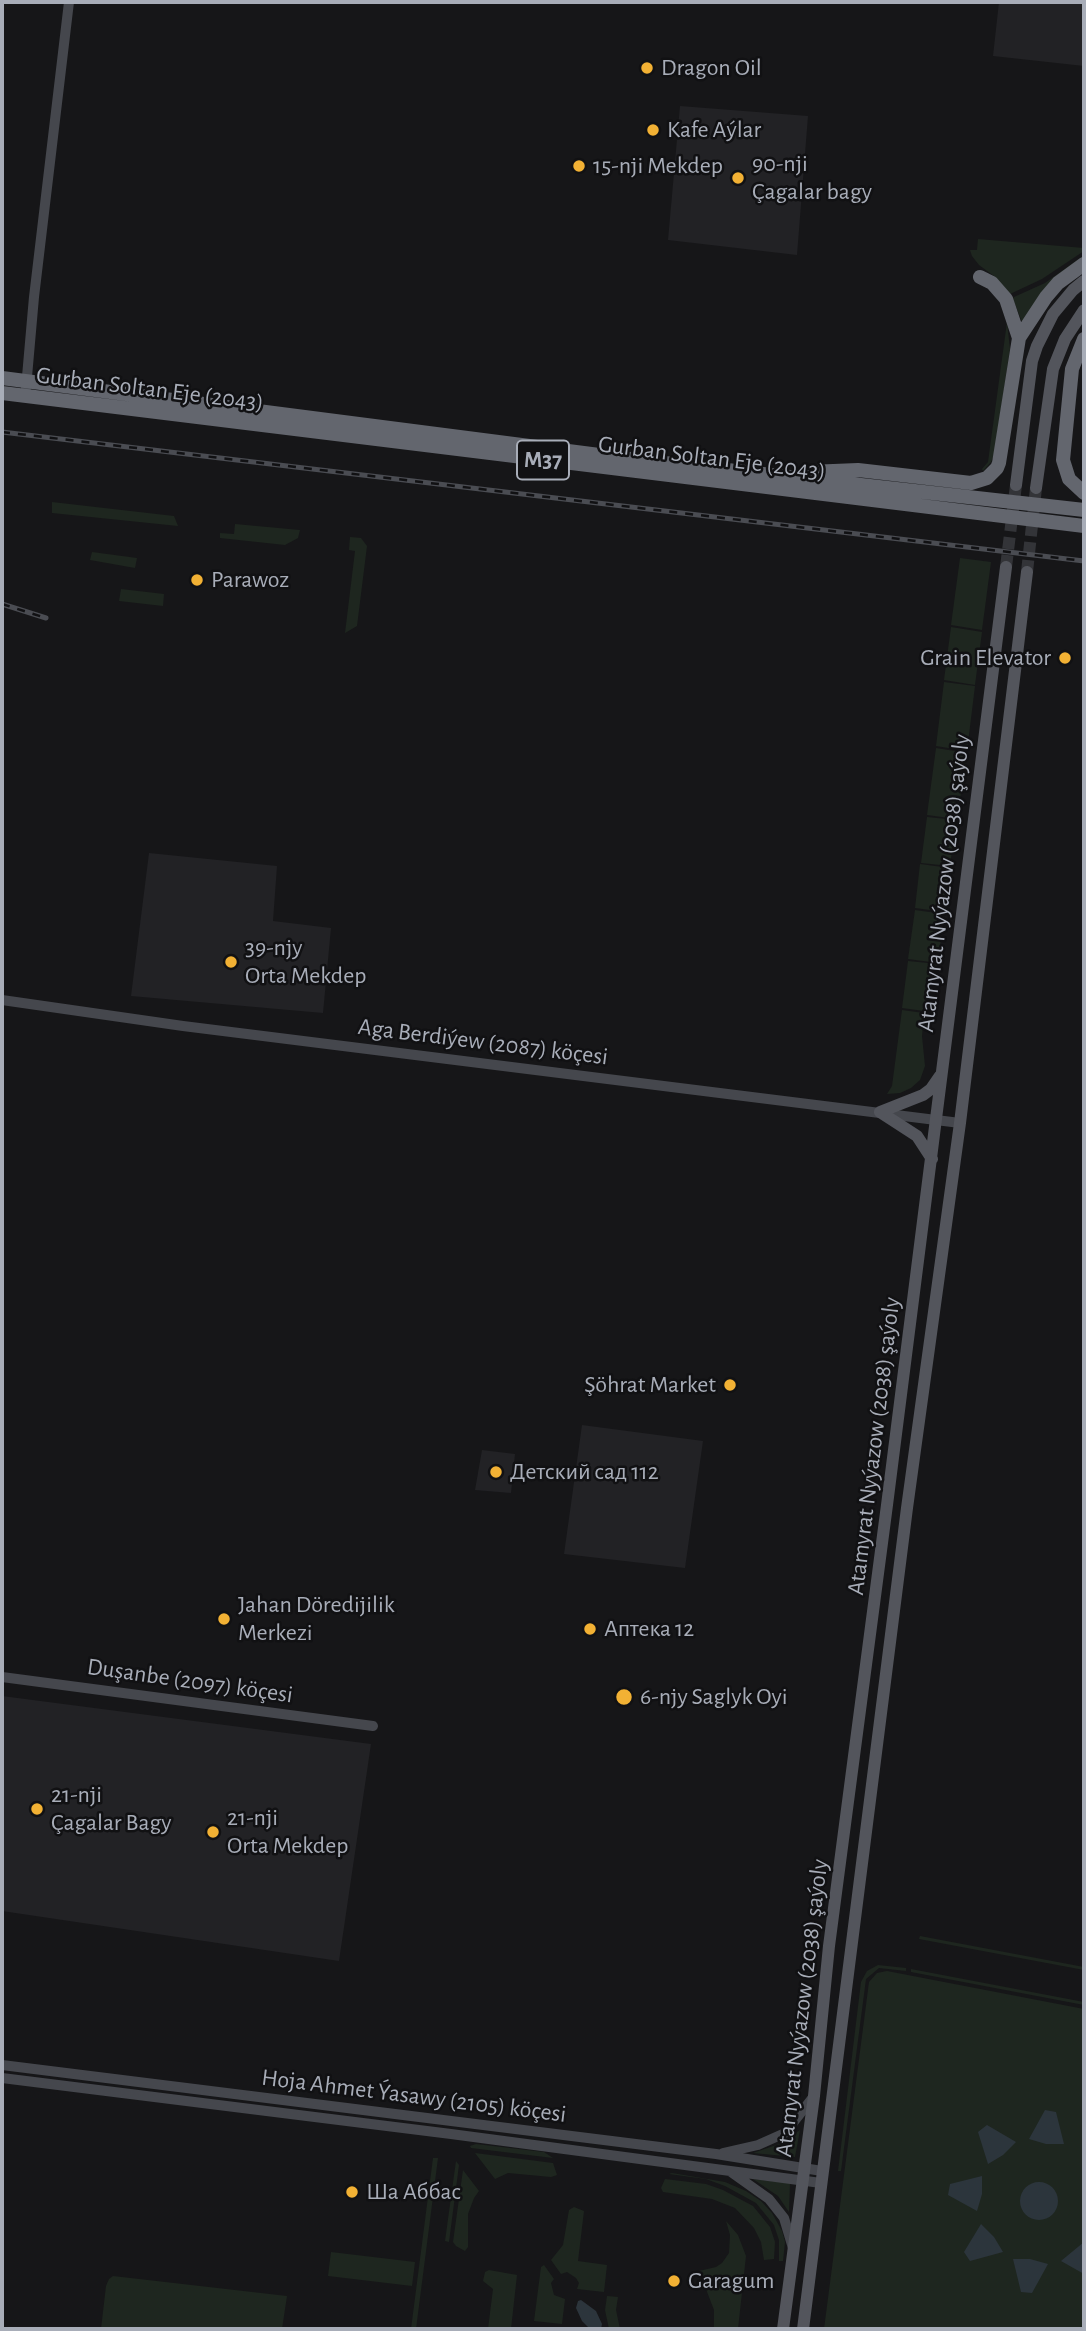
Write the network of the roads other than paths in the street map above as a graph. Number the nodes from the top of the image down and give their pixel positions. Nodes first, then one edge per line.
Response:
1 (69, 2) edge
2 (1084, 264) edge
3 (980, 277) dead end
4 (1084, 281) edge
5 (1084, 310) edge
6 (1019, 338) junction
7 (1084, 339) edge
8 (2, 378) edge
9 (27, 381) junction
10 (2, 393) edge
11 (25, 397) junction
12 (763, 474) junction
13 (1016, 485) tunnel mouth
14 (1036, 488) tunnel mouth
15 (1084, 493) edge
16 (1084, 510) edge
17 (1084, 526) edge
18 (1006, 567) tunnel mouth
19 (1027, 572) tunnel mouth
20 (2, 1000) edge
21 (942, 1073) junction
22 (880, 1112) junction
23 (937, 1120) junction
24 (960, 1123) junction
25 (932, 1159) junction
26 (2, 1677) edge
27 (373, 1726) dead end
28 (2, 2065) edge
29 (2, 2078) edge
30 (814, 2095) junction
31 (716, 2154) junction
32 (729, 2170) junction
33 (803, 2174) junction
34 (821, 2177) junction
35 (793, 2248) junction
36 (783, 2329) edge
37 (803, 2329) edge

1 - 9 main road
2 - 6 highway
3 - 6 highway
4 - 13 main road
5 - 14 main road
6 - 12 highway
7 - 15 highway
8 - 9 highway, Gurban Soltan Eje (2043) / M37
9 - 11 main road
9 - 12 highway, Gurban Soltan Eje (2043) / M37
10 - 11 highway, Gurban Soltan Eje (2043) / M37
11 - 17 highway, Gurban Soltan Eje (2043) / M37
12 - 16 highway, Gurban Soltan Eje (2043) / M37
18 - 21 main road, Atamyrat Nyýazow (2038) şaýoly
19 - 24 main road, Atamyrat Nyýazow (2038) şaýoly
20 - 22 main road, Aga Berdiýew (2087) köçesi
21 - 22 main road
21 - 23 main road, Atamyrat Nyýazow (2038) şaýoly
22 - 23 main road, Aga Berdiýew (2087) köçesi
22 - 25 main road
23 - 24 main road, Aga Berdiýew (2087) köçesi
23 - 25 main road, Atamyrat Nyýazow (2038) şaýoly
24 - 34 main road, Atamyrat Nyýazow (2038) şaýoly
25 - 30 main road, Atamyrat Nyýazow (2038) şaýoly
26 - 27 main road, Duşanbe (2097) köçesi
28 - 31 main road, Hoja Ahmet Ýasawy (2105) köçesi
29 - 32 main road, Hoja Ahmet Ýasawy (2105) köçesi
30 - 31 main road
30 - 33 main road, Atamyrat Nyýazow (2038) şaýoly
31 - 33 main road, Hoja Ahmet Ýasawy (2105) köçesi
32 - 33 main road, Hoja Ahmet Ýasawy (2105) köçesi
32 - 35 main road
33 - 34 main road, Hoja Ahmet Ýasawy (2105) köçesi
33 - 35 main road, Atamyrat Nyýazow (2038) şaýoly
34 - 37 main road, Atamyrat Nyýazow (2038) şaýoly
35 - 36 main road, Atamyrat Nyýazow (2038) şaýoly

